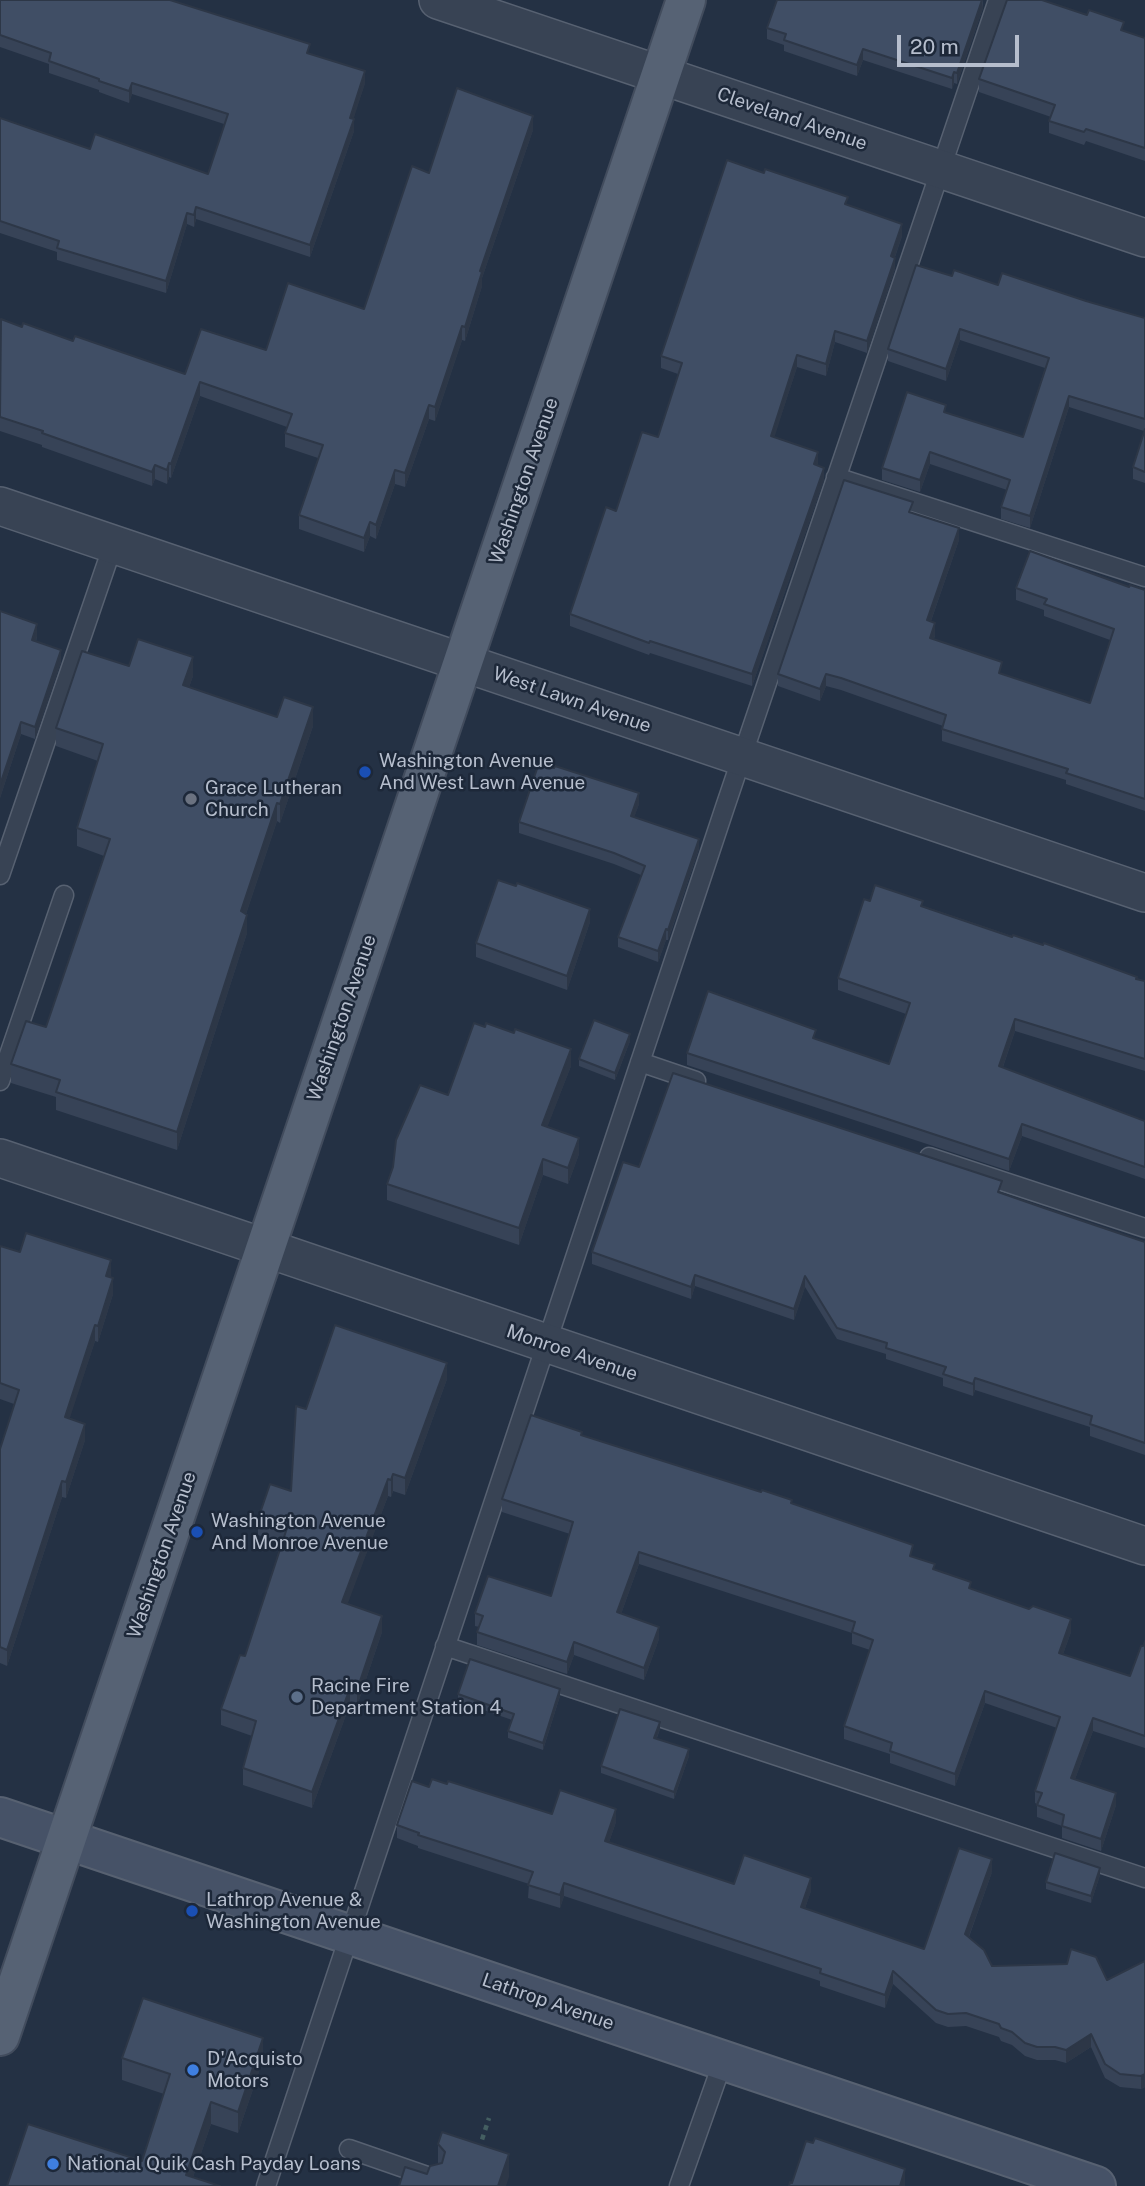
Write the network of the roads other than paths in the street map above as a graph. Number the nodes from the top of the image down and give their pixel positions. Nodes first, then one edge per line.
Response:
1 (438, 0) edge
2 (686, 0) edge
3 (998, 0) edge
4 (660, 75) junction
5 (940, 169) junction
6 (1145, 238) edge
7 (836, 477) junction
8 (0, 506) edge
9 (113, 545) junction
10 (1145, 577) edge
11 (462, 663) junction
12 (742, 757) junction
13 (0, 874) edge
14 (1145, 893) edge
15 (64, 895) dead end
16 (640, 1062) junction
17 (0, 1081) edge
18 (706, 1084) edge
19 (919, 1154) edge
20 (0, 1158) edge
21 (1145, 1228) edge
22 (265, 1249) junction
23 (546, 1344) junction
24 (1145, 1546) edge
25 (445, 1646) junction
26 (0, 1818) edge
27 (66, 1839) junction
28 (1145, 1878) edge
29 (349, 1935) junction
30 (0, 2036) edge
31 (723, 2061) junction
32 (349, 2149) dead end
33 (434, 2178) edge
34 (266, 2186) edge
35 (679, 2186) edge
36 (1096, 2186) edge

1 - 4 street, Cleveland Avenue
2 - 4 main road, Washington Avenue
3 - 5 lane
4 - 5 street, Cleveland Avenue
4 - 11 main road, Washington Avenue
5 - 6 street, Cleveland Avenue
5 - 7 lane
7 - 10 lane
7 - 12 lane
8 - 9 street, West Lawn Avenue
9 - 11 street, West Lawn Avenue
9 - 13 lane
11 - 12 street, West Lawn Avenue
11 - 22 main road, Washington Avenue
12 - 14 street, West Lawn Avenue
12 - 16 lane
15 - 17 lane
16 - 18 lane
16 - 23 lane
19 - 21 lane
20 - 22 street, Monroe Avenue
22 - 23 street, Monroe Avenue
22 - 27 main road, Washington Avenue
23 - 24 street, Monroe Avenue
23 - 25 lane
25 - 28 lane
25 - 29 lane
26 - 27 street, Lathrop Avenue
27 - 29 street, Lathrop Avenue
27 - 30 main road, Washington Avenue
29 - 31 street, Lathrop Avenue
29 - 34 lane
31 - 35 lane
31 - 36 street, Lathrop Avenue
32 - 33 lane

